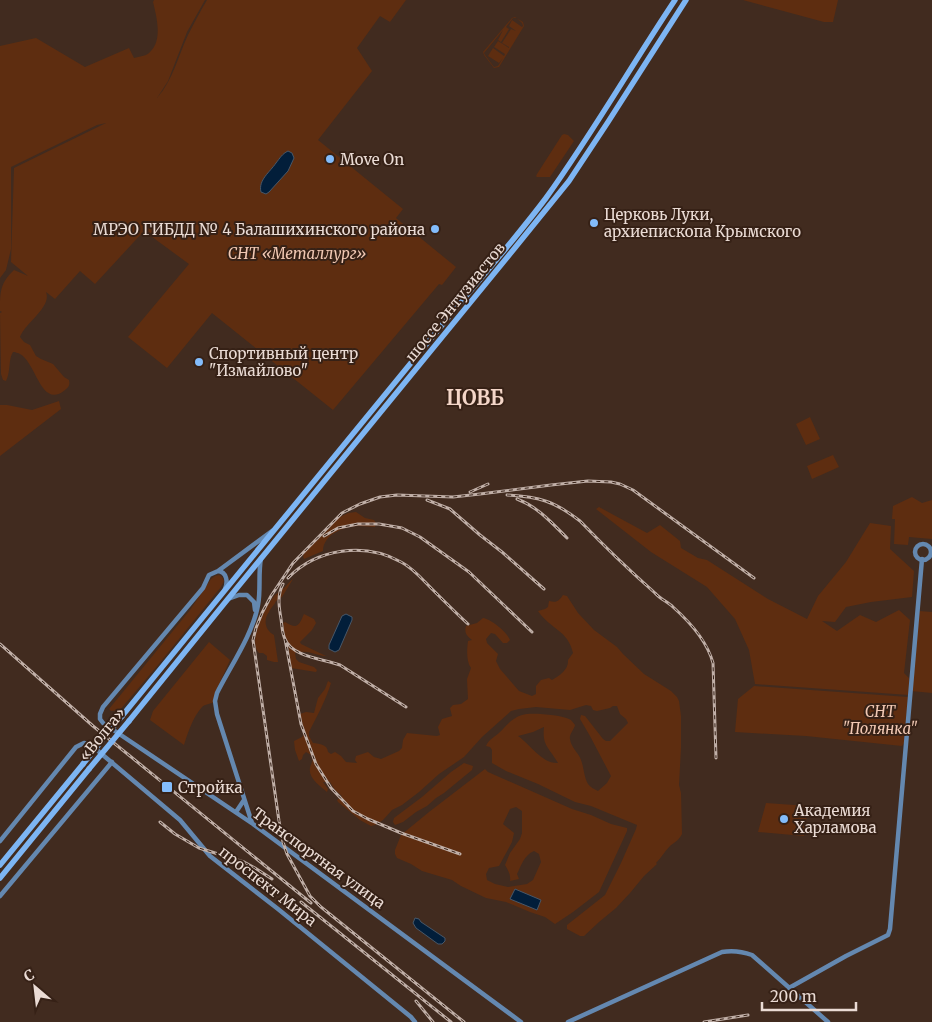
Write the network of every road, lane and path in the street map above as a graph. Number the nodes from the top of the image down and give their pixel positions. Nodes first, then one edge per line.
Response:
1 (675, 0) edge
2 (686, 0) edge
3 (277, 527) junction
4 (932, 552) edge
5 (261, 558) junction
6 (922, 559) junction
7 (218, 571) junction
8 (224, 591) junction
9 (217, 600) joint
10 (225, 602) junction
11 (256, 613) junction
12 (112, 762) junction
13 (244, 799) junction
14 (246, 805) junction
15 (238, 813) junction
16 (253, 824) junction
17 (0, 841) edge
18 (0, 865) edge
19 (0, 878) edge
20 (0, 896) edge
21 (789, 988) junction
22 (415, 1022) edge
23 (521, 1022) edge
24 (568, 1022) edge
25 (828, 1022) edge

1 - 3 highway, шоссе Энтузиастов
2 - 5 highway, шоссе Энтузиастов
3 - 7 street
3 - 8 highway, шоссе Энтузиастов
4 - 6 street
4 - 6 street
5 - 10 highway, шоссе Энтузиастов
5 - 11 street
6 - 21 street
7 - 8 street
7 - 15 street, Транспортная улица
8 - 9 highway, шоссе Энтузиастов
9 - 18 highway, «Волга», bridge
10 - 11 street
10 - 19 highway, «Волга», bridge
11 - 13 street
12 - 17 street, проспект Мира
12 - 20 street
12 - 22 street, проспект Мира
13 - 14 street
13 - 15 street
14 - 15 street
14 - 16 street
15 - 16 street, Транспортная улица
16 - 23 street, Транспортная улица
21 - 24 street
21 - 25 street

